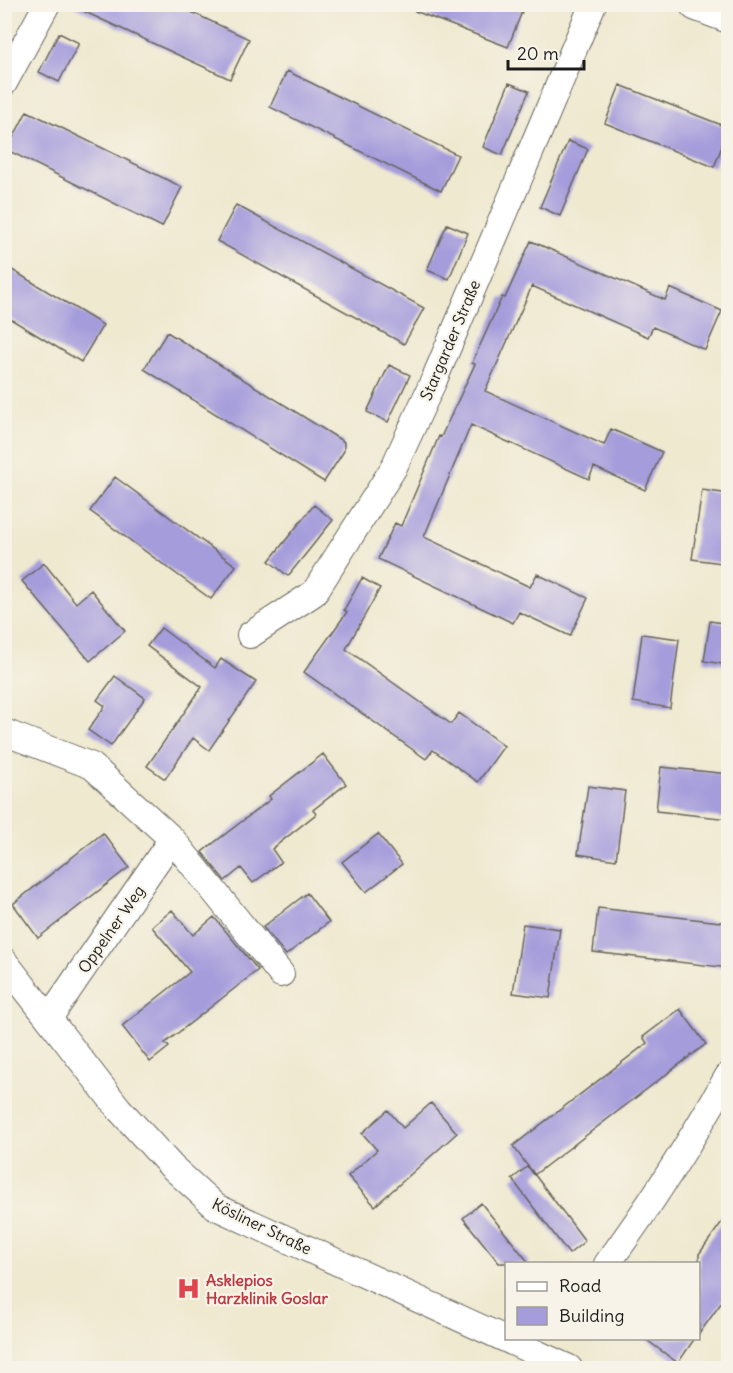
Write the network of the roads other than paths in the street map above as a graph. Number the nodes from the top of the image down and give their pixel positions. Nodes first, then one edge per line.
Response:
1 (47, 4) edge
2 (593, 4) edge
3 (696, 4) edge
4 (729, 16) edge
5 (12, 51) edge
6 (4, 83) edge
7 (250, 635) dead end
8 (4, 732) edge
9 (172, 839) junction
10 (4, 961) edge
11 (281, 974) dead end
12 (49, 1018) junction
13 (729, 1076) edge
14 (608, 1262) edge
15 (505, 1329) edge
16 (531, 1340) edge
17 (548, 1347) edge
18 (569, 1368) edge

1 - 5 street
2 - 7 street, Stargarder Straße
3 - 4 street
5 - 6 street
8 - 9 street
9 - 11 street
9 - 12 street, Oppelner Weg
10 - 12 street, Kösliner Straße
12 - 15 street, Kösliner Straße
13 - 14 street
16 - 17 street, Kösliner Straße
17 - 18 street, Kösliner Straße

